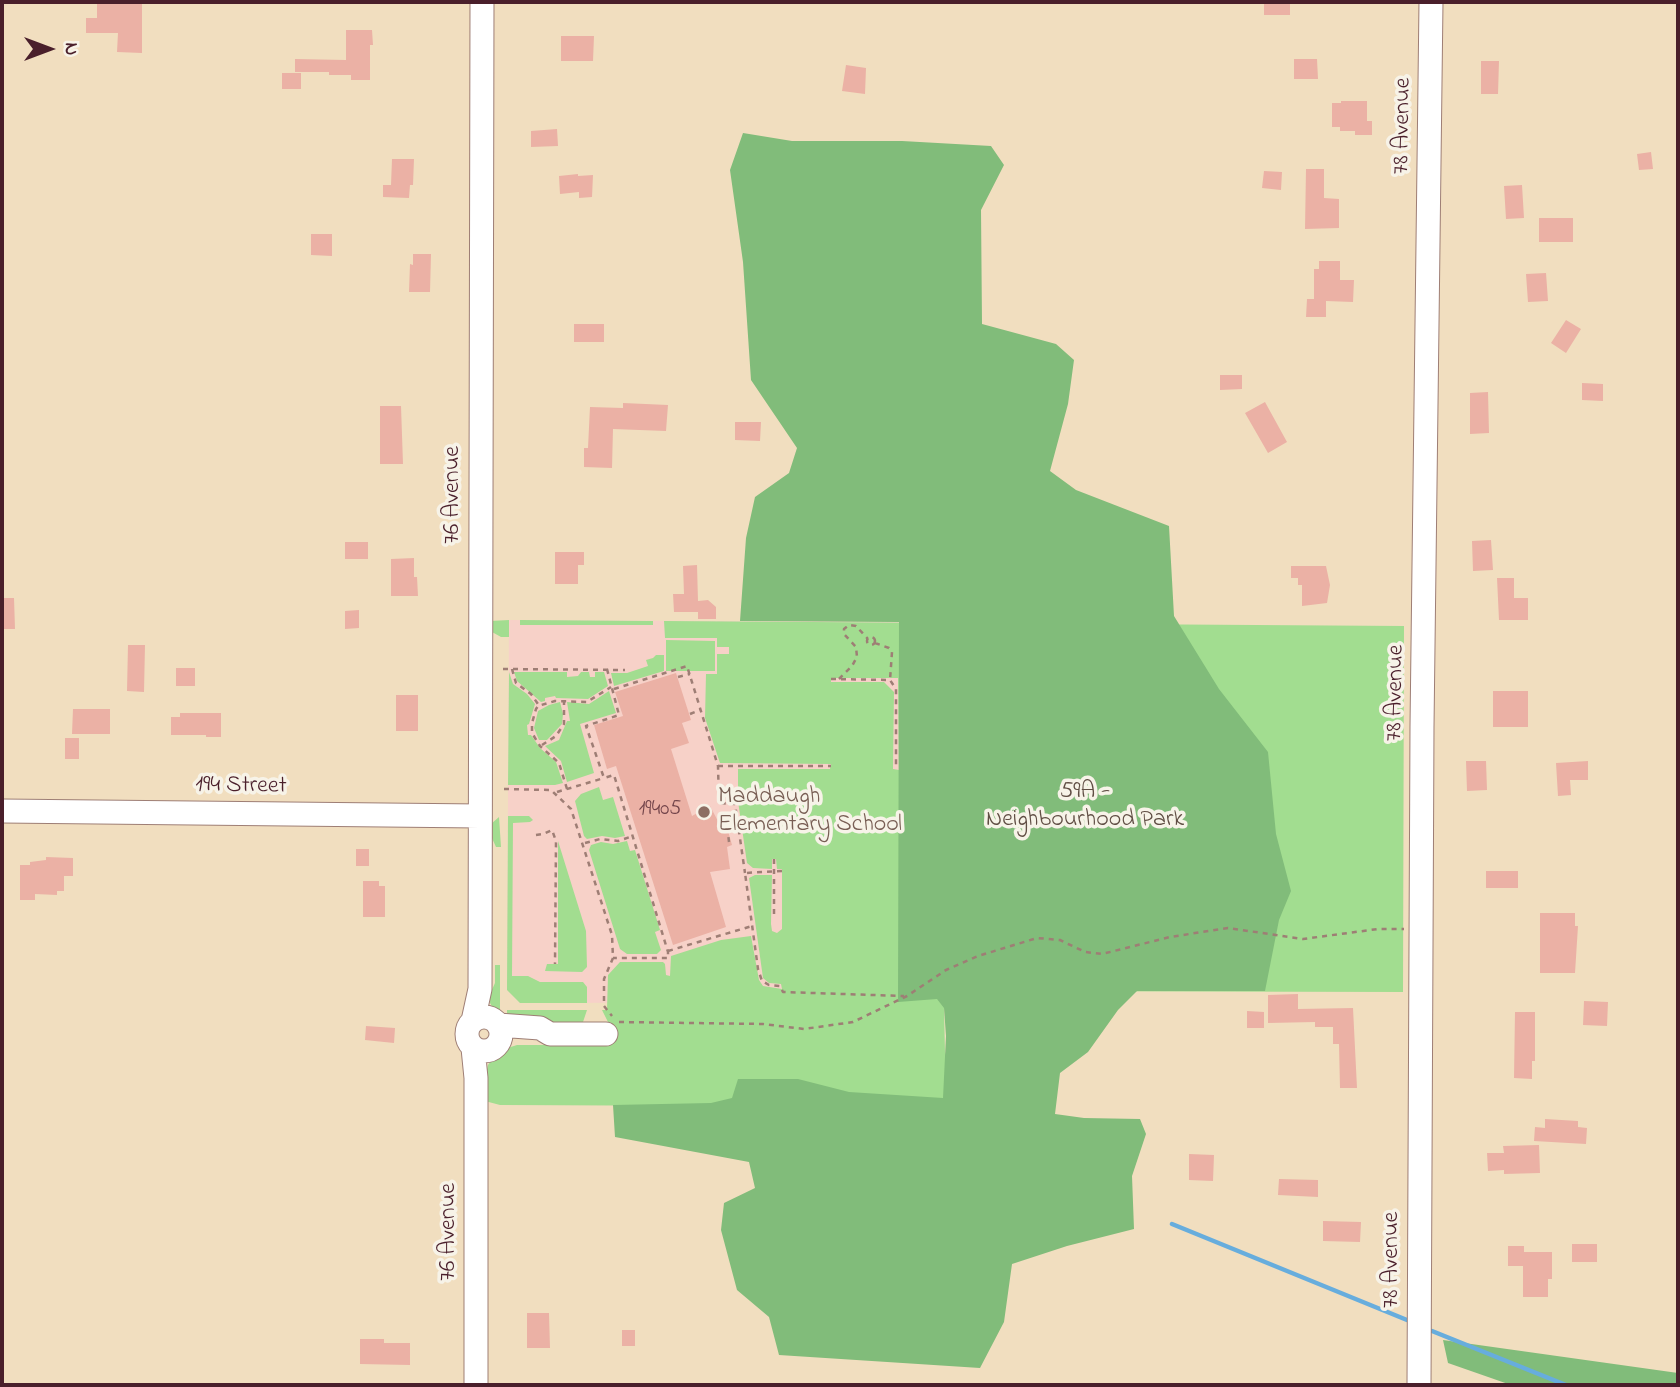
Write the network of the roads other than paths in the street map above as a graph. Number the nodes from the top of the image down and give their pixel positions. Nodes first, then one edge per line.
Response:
1 (482, 2) edge
2 (1431, 2) edge
3 (2, 811) edge
4 (480, 816) junction
5 (486, 1034) junction
6 (606, 1034) dead end
7 (476, 1385) edge
8 (1419, 1385) edge

1 - 4 street, 76 Avenue
2 - 8 street, 78 Avenue
3 - 4 street, 194 Street
4 - 5 street, 76 Avenue
5 - 6 street
5 - 7 street, 76 Avenue

